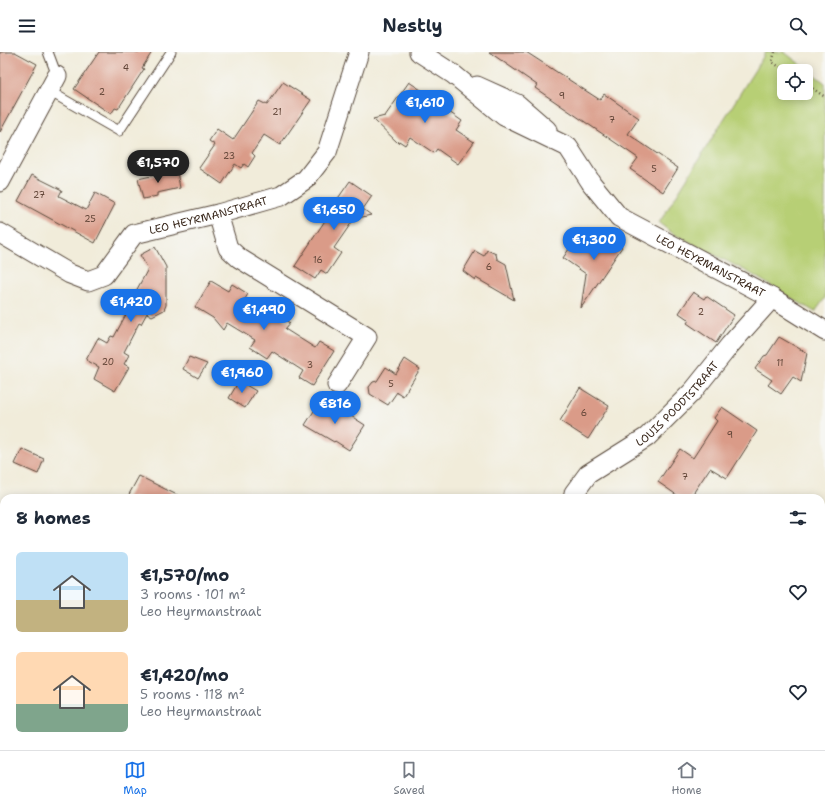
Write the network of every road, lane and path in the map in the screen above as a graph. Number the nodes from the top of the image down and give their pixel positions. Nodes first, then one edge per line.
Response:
1 (48, 52) edge
2 (170, 52) edge
3 (360, 52) edge
4 (419, 52) edge
5 (775, 52) edge
6 (777, 65) edge
7 (53, 83) junction
8 (813, 89) edge
9 (825, 97) edge
10 (0, 182) edge
11 (218, 214) junction
12 (0, 233) edge
13 (772, 298) junction
14 (825, 331) edge
15 (337, 385) dead end
16 (574, 494) edge

1 - 7 lane
2 - 7 lane
3 - 11 street, LEO HEYRMANSTRAAT
4 - 13 street, LEO HEYRMANSTRAAT
5 - 6 path
7 - 10 street
8 - 9 path
11 - 12 street, LEO HEYRMANSTRAAT
11 - 15 street
13 - 14 street, LEO HEYRMANSTRAAT
13 - 16 street, LOUIS POODTSTRAAT

